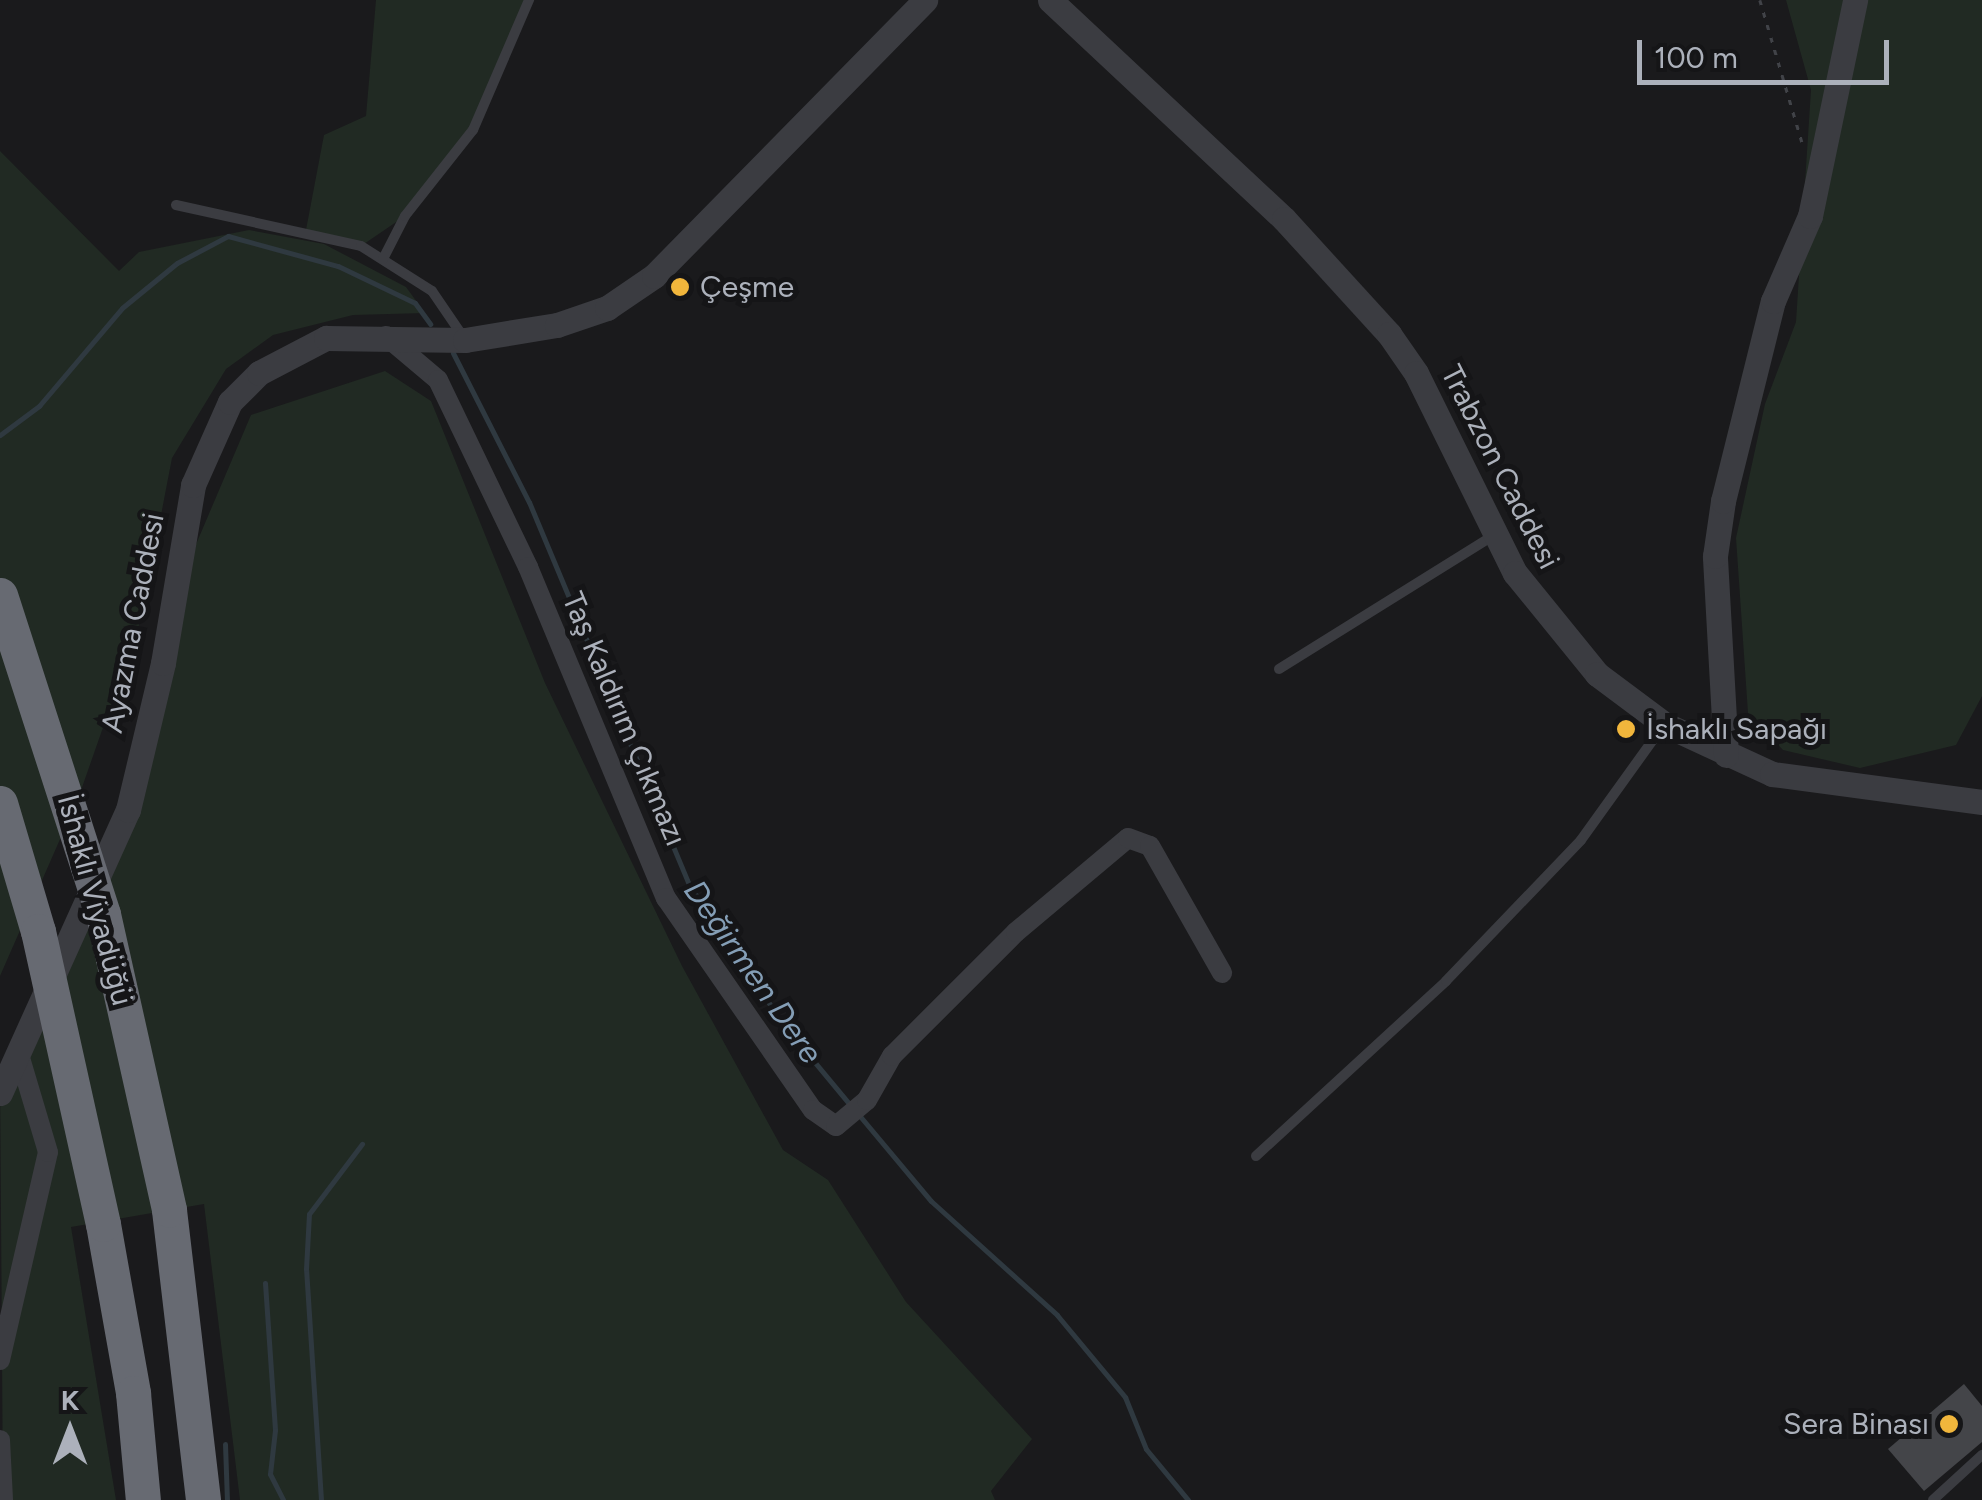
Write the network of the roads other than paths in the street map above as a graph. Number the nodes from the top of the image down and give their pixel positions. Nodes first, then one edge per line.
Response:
1 (529, 0) edge
2 (924, 0) edge
3 (1050, 0) edge
4 (1855, 0) edge
5 (176, 205) dead end
6 (383, 260) junction
7 (386, 336) junction
8 (466, 340) junction
9 (1494, 535) junction
10 (0, 595) edge
11 (1279, 669) dead end
12 (1664, 724) junction
13 (1726, 756) junction
14 (1982, 802) edge
15 (0, 803) edge
16 (1222, 974) dead end
17 (19, 1054) junction
18 (0, 1093) edge
19 (1256, 1156) dead end
20 (0, 1360) edge
21 (0, 1440) edge
22 (1982, 1455) edge
23 (3, 1500) edge
24 (143, 1500) edge
25 (203, 1500) edge
26 (1933, 1500) edge

1 - 6 lane
2 - 8 street
3 - 9 street, Trabzon Caddesi
4 - 13 street
5 - 6 lane
6 - 8 lane
7 - 8 street, Ayazma Caddesi
7 - 16 street, Taş Kaldırım Çıkmazı
7 - 17 street, Ayazma Caddesi
9 - 11 lane
9 - 12 street, Trabzon Caddesi
10 - 25 highway, İshaklı Viyadüğü, bridge
12 - 13 street, Trabzon Caddesi
12 - 19 lane
13 - 14 street, Trabzon Caddesi
15 - 24 highway, bridge
17 - 18 street, Ayazma Caddesi
17 - 20 street
21 - 23 street
22 - 26 lane

